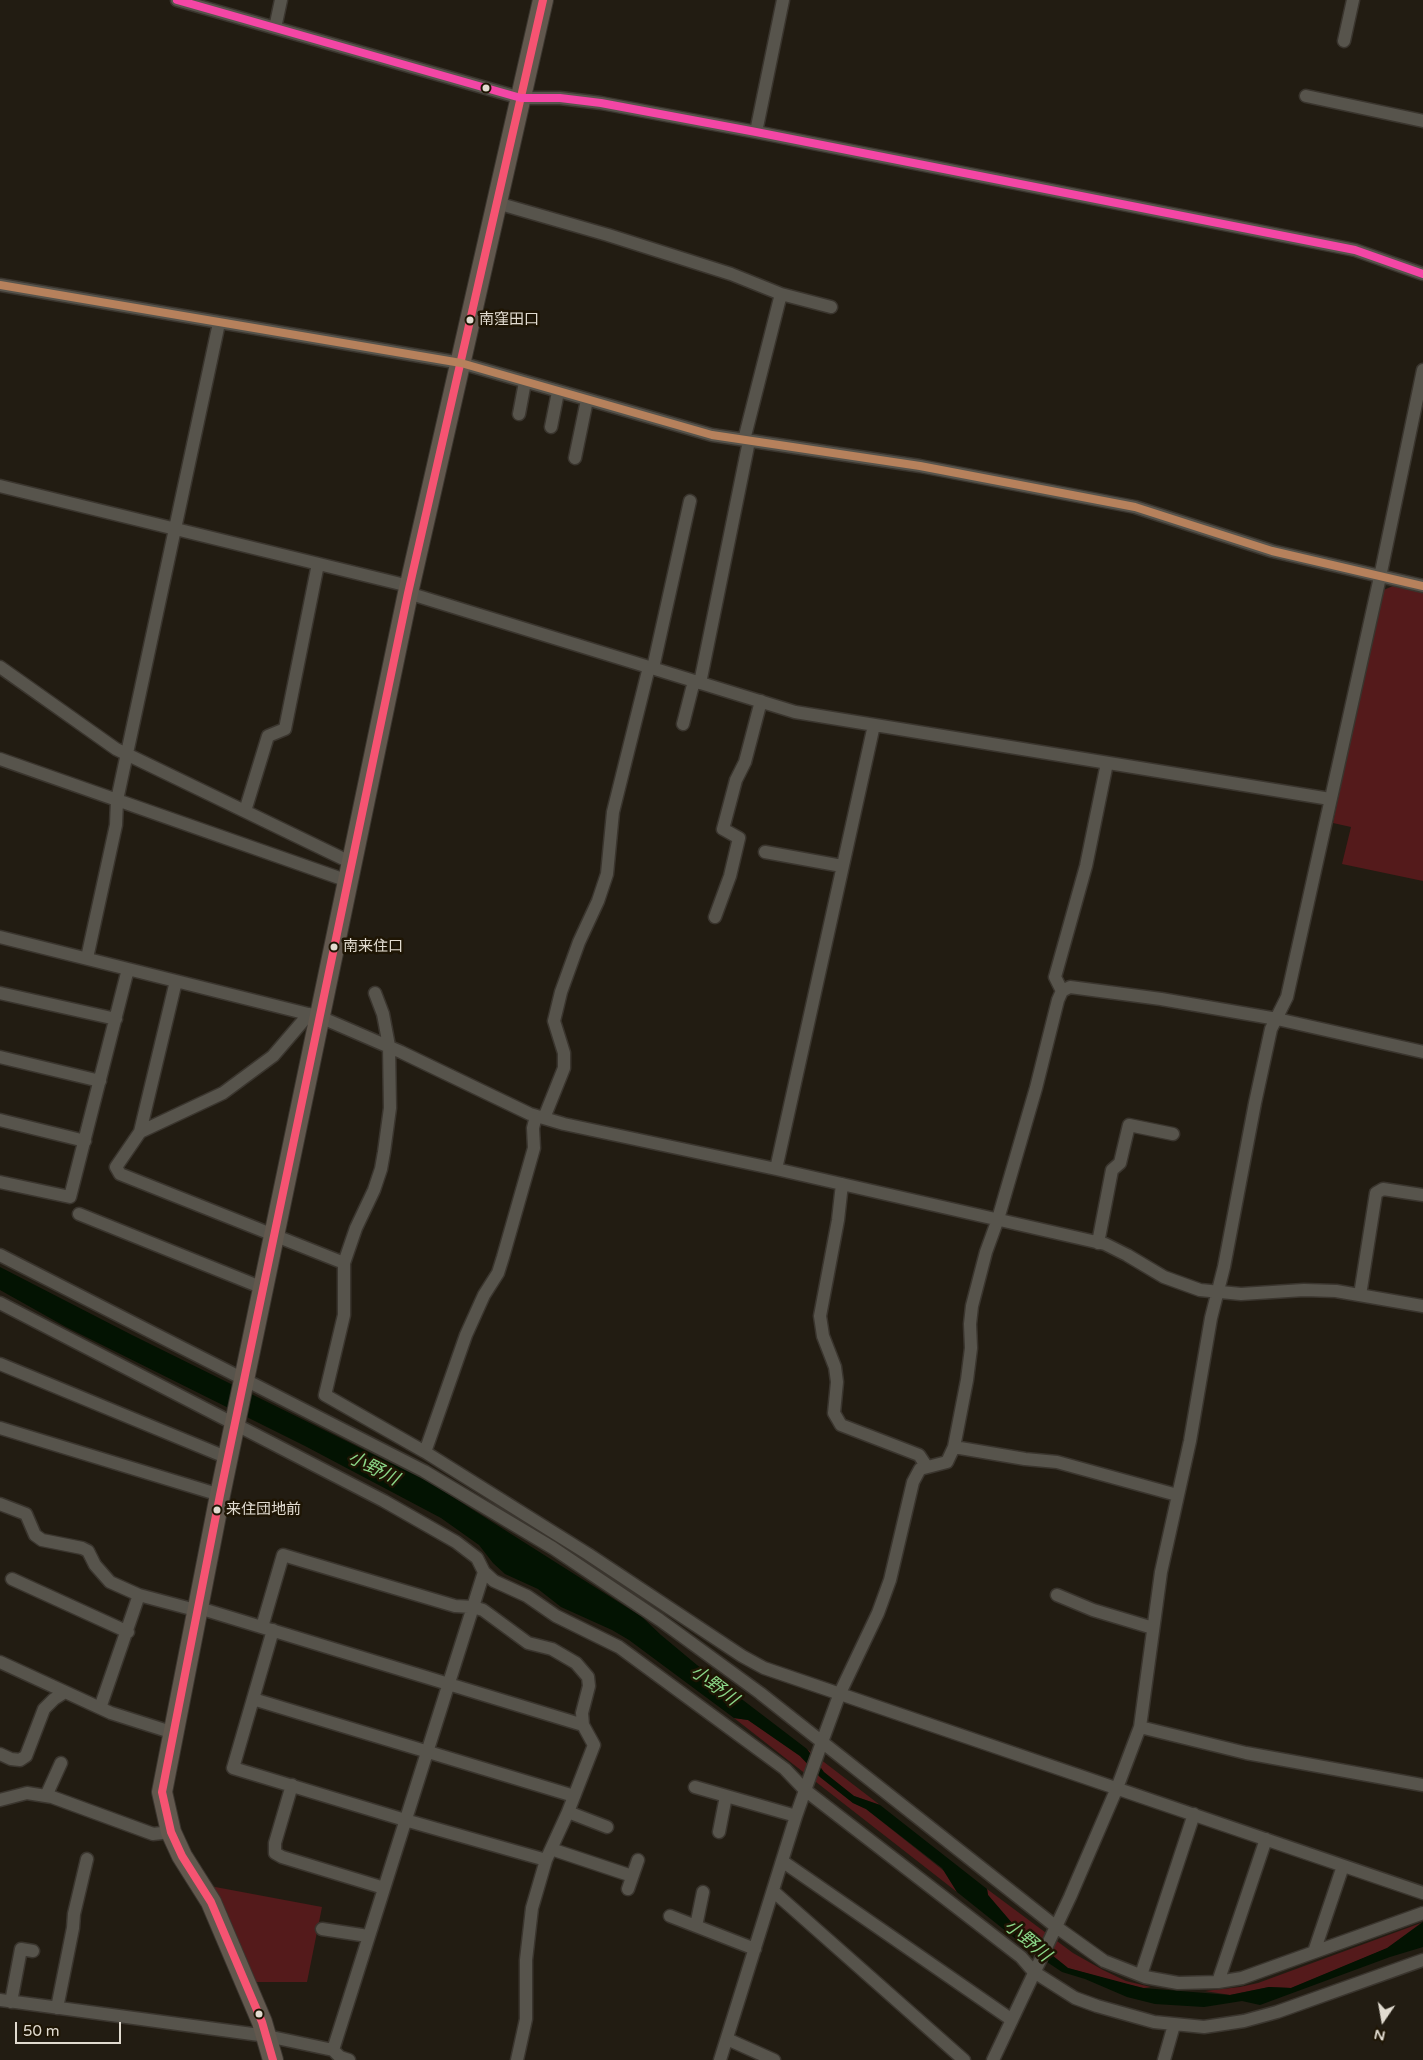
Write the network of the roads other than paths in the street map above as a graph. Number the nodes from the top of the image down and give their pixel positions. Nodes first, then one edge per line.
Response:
1 (177, 0) edge
2 (281, 0) edge
3 (543, 0) edge
4 (783, 0) edge
5 (1353, 0) edge
6 (275, 28) junction
7 (1344, 41) dead end
8 (1306, 96) dead end
9 (521, 98) junction
10 (1423, 121) edge
11 (756, 132) junction
12 (498, 203) junction
13 (1423, 274) edge
14 (0, 285) edge
15 (781, 294) junction
16 (831, 307) dead end
17 (220, 323) junction
18 (461, 363) junction
19 (1423, 370) edge
20 (526, 382) junction
21 (558, 392) junction
22 (587, 400) junction
23 (519, 414) dead end
24 (551, 427) dead end
25 (747, 440) junction
26 (575, 458) dead end
27 (0, 486) edge
28 (690, 501) dead end
29 (176, 530) junction
30 (318, 564) junction
31 (1380, 577) junction
32 (1423, 586) edge
33 (409, 590) junction
34 (0, 667) edge
35 (651, 668) junction
36 (697, 682) junction
37 (761, 701) junction
38 (683, 724) dead end
39 (874, 725) junction
40 (127, 754) junction
41 (0, 759) edge
42 (1108, 763) junction
43 (1330, 799) junction
44 (117, 800) junction
45 (245, 811) junction
46 (765, 852) dead end
47 (842, 866) junction
48 (350, 872) junction
49 (715, 917) dead end
50 (0, 937) edge
51 (86, 958) junction
52 (128, 969) junction
53 (176, 981) junction
54 (1062, 991) junction
55 (0, 993) edge
56 (375, 993) dead end
57 (314, 1016) junction
58 (116, 1019) junction
59 (1277, 1019) junction
60 (388, 1046) junction
61 (1423, 1052) edge
62 (0, 1057) edge
63 (100, 1081) junction
64 (540, 1117) junction
65 (0, 1120) edge
66 (140, 1132) junction
67 (1173, 1134) dead end
68 (84, 1140) junction
69 (776, 1169) junction
70 (0, 1182) edge
71 (842, 1184) junction
72 (1423, 1195) edge
73 (79, 1214) dead end
74 (998, 1219) junction
75 (274, 1235) junction
76 (1098, 1243) junction
77 (0, 1255) edge
78 (344, 1263) junction
79 (263, 1288) junction
80 (1218, 1292) junction
81 (1360, 1295) junction
82 (0, 1303) edge
83 (1423, 1306) edge
84 (0, 1364) edge
85 (244, 1381) junction
86 (236, 1421) junction
87 (0, 1428) edge
88 (954, 1447) junction
89 (425, 1452) junction
90 (228, 1458) junction
91 (927, 1467) junction
92 (220, 1495) junction
93 (1177, 1495) junction
94 (0, 1504) edge
95 (484, 1572) junction
96 (12, 1579) dead end
97 (139, 1595) junction
98 (1057, 1595) dead end
99 (473, 1607) junction
100 (199, 1610) junction
101 (1153, 1628) junction
102 (268, 1629) junction
103 (128, 1632) junction
104 (0, 1662) edge
105 (448, 1684) junction
106 (65, 1692) junction
107 (840, 1693) junction
108 (254, 1699) junction
109 (100, 1708) junction
110 (583, 1725) junction
111 (1140, 1728) junction
112 (174, 1733) junction
113 (821, 1745) junction
114 (427, 1752) junction
115 (0, 1754) edge
116 (61, 1763) dead end
117 (1423, 1785) edge
118 (292, 1786) junction
119 (695, 1787) dead end
120 (806, 1787) junction
121 (1117, 1788) junction
122 (46, 1796) junction
123 (574, 1796) junction
124 (726, 1796) junction
125 (0, 1800) edge
126 (568, 1812) junction
127 (1194, 1814) junction
128 (796, 1816) junction
129 (405, 1820) junction
130 (607, 1827) dead end
131 (171, 1832) junction
132 (719, 1832) dead end
133 (1266, 1839) junction
134 (549, 1854) junction
135 (87, 1859) dead end
136 (638, 1860) dead end
137 (782, 1861) junction
138 (1343, 1866) junction
139 (632, 1876) junction
140 (384, 1888) junction
141 (628, 1889) dead end
142 (773, 1891) junction
143 (703, 1892) dead end
144 (1423, 1893) edge
145 (1423, 1913) edge
146 (670, 1916) dead end
147 (696, 1926) junction
148 (1054, 1928) junction
149 (322, 1929) dead end
150 (368, 1936) junction
151 (755, 1949) junction
152 (33, 1951) dead end
153 (1314, 1952) junction
154 (1423, 1960) edge
155 (1035, 1970) junction
156 (1141, 1975) junction
157 (1218, 1982) junction
158 (5, 2001) edge
159 (57, 2008) junction
160 (1012, 2020) junction
161 (1174, 2025) junction
162 (266, 2036) junction
163 (727, 2039) junction
164 (332, 2050) junction
165 (273, 2060) edge
166 (349, 2060) edge
167 (517, 2060) edge
168 (720, 2060) edge
169 (774, 2060) edge
170 (964, 2060) edge
171 (993, 2060) edge
172 (1164, 2060) edge

1 - 6 street
2 - 6 street
3 - 9 main road
4 - 11 street
5 - 7 street
6 - 9 street
8 - 10 street
9 - 11 street
9 - 12 main road
11 - 13 street
12 - 15 street
12 - 18 main road
14 - 17 street
15 - 16 street
15 - 25 street
17 - 18 street
17 - 29 street
18 - 20 street
18 - 33 main road
19 - 31 street
20 - 21 street
20 - 23 street
21 - 22 street
21 - 24 street
22 - 25 street
22 - 26 street
25 - 31 street
25 - 36 street
27 - 29 street
28 - 35 street
29 - 30 street
29 - 40 street
30 - 33 street
30 - 45 street
31 - 32 street
31 - 43 street
33 - 35 street
33 - 48 main road
34 - 40 street
35 - 36 street
35 - 64 street
36 - 37 street
36 - 38 street
37 - 39 street
37 - 49 street
39 - 42 street
39 - 47 street
40 - 44 street
40 - 45 street
41 - 44 street
42 - 43 street
42 - 54 street
43 - 59 street
44 - 48 street
44 - 51 street
45 - 48 street
46 - 47 street
47 - 69 street
48 - 57 main road
50 - 51 street
51 - 52 street
52 - 53 street
52 - 58 street
53 - 57 street
53 - 66 street
54 - 59 street
54 - 74 street
55 - 58 street
56 - 60 street
57 - 60 street
57 - 66 street
57 - 75 main road
58 - 63 street
59 - 61 street
59 - 80 street
60 - 64 street
60 - 78 street
62 - 63 street
63 - 68 street
64 - 69 street
64 - 89 street
65 - 68 street
66 - 75 street
67 - 76 street
68 - 70 street
69 - 71 street
71 - 74 street
71 - 91 street
72 - 81 street
73 - 79 street
74 - 76 street
74 - 88 street
75 - 78 street
75 - 79 main road
76 - 80 street
77 - 85 street
78 - 89 street
79 - 85 main road
80 - 81 street
80 - 93 street
81 - 83 street
82 - 86 street
84 - 90 street
85 - 86 main road
85 - 113 street
86 - 90 main road
86 - 95 street
87 - 92 street
88 - 91 street
88 - 93 street
89 - 107 street
90 - 92 main road
91 - 107 street
92 - 100 main road
93 - 101 street
94 - 97 street
95 - 99 street
95 - 120 street
96 - 103 street
97 - 100 street
97 - 103 street
98 - 101 street
99 - 102 street
99 - 105 street
99 - 110 street
100 - 102 street
100 - 112 main road
101 - 111 street
102 - 105 street
102 - 108 street
103 - 109 street
104 - 106 street
105 - 110 street
105 - 114 street
106 - 109 street
106 - 115 street
107 - 113 street
107 - 121 street
108 - 114 street
108 - 118 street
109 - 112 street
110 - 123 street
111 - 117 street
111 - 121 street
112 - 131 main road
113 - 120 street
113 - 148 street
114 - 123 street
114 - 129 street
116 - 122 street
118 - 129 street
118 - 140 street
119 - 124 street
120 - 128 street
120 - 155 street
121 - 127 street
121 - 148 street
122 - 125 street
122 - 131 street
123 - 126 street
124 - 128 street
124 - 132 street
126 - 130 street
126 - 134 street
127 - 133 street
127 - 156 street
128 - 137 street
129 - 134 street
129 - 140 street
131 - 162 main road
133 - 138 street
133 - 157 street
134 - 139 street
134 - 167 street
135 - 159 street
136 - 139 street
137 - 142 street
137 - 160 street
138 - 144 street
138 - 153 street
139 - 141 street
140 - 150 street
142 - 151 street
142 - 170 street
143 - 147 street
145 - 153 street
146 - 147 street
147 - 151 street
148 - 155 street
148 - 156 street
149 - 150 street
150 - 164 street
151 - 163 street
152 - 158 street
153 - 157 street
154 - 161 street
155 - 160 street
155 - 161 street
156 - 157 street
158 - 159 street
159 - 162 street
160 - 171 street
161 - 172 street
162 - 164 street
162 - 165 main road
163 - 168 street
163 - 169 street
164 - 166 street

